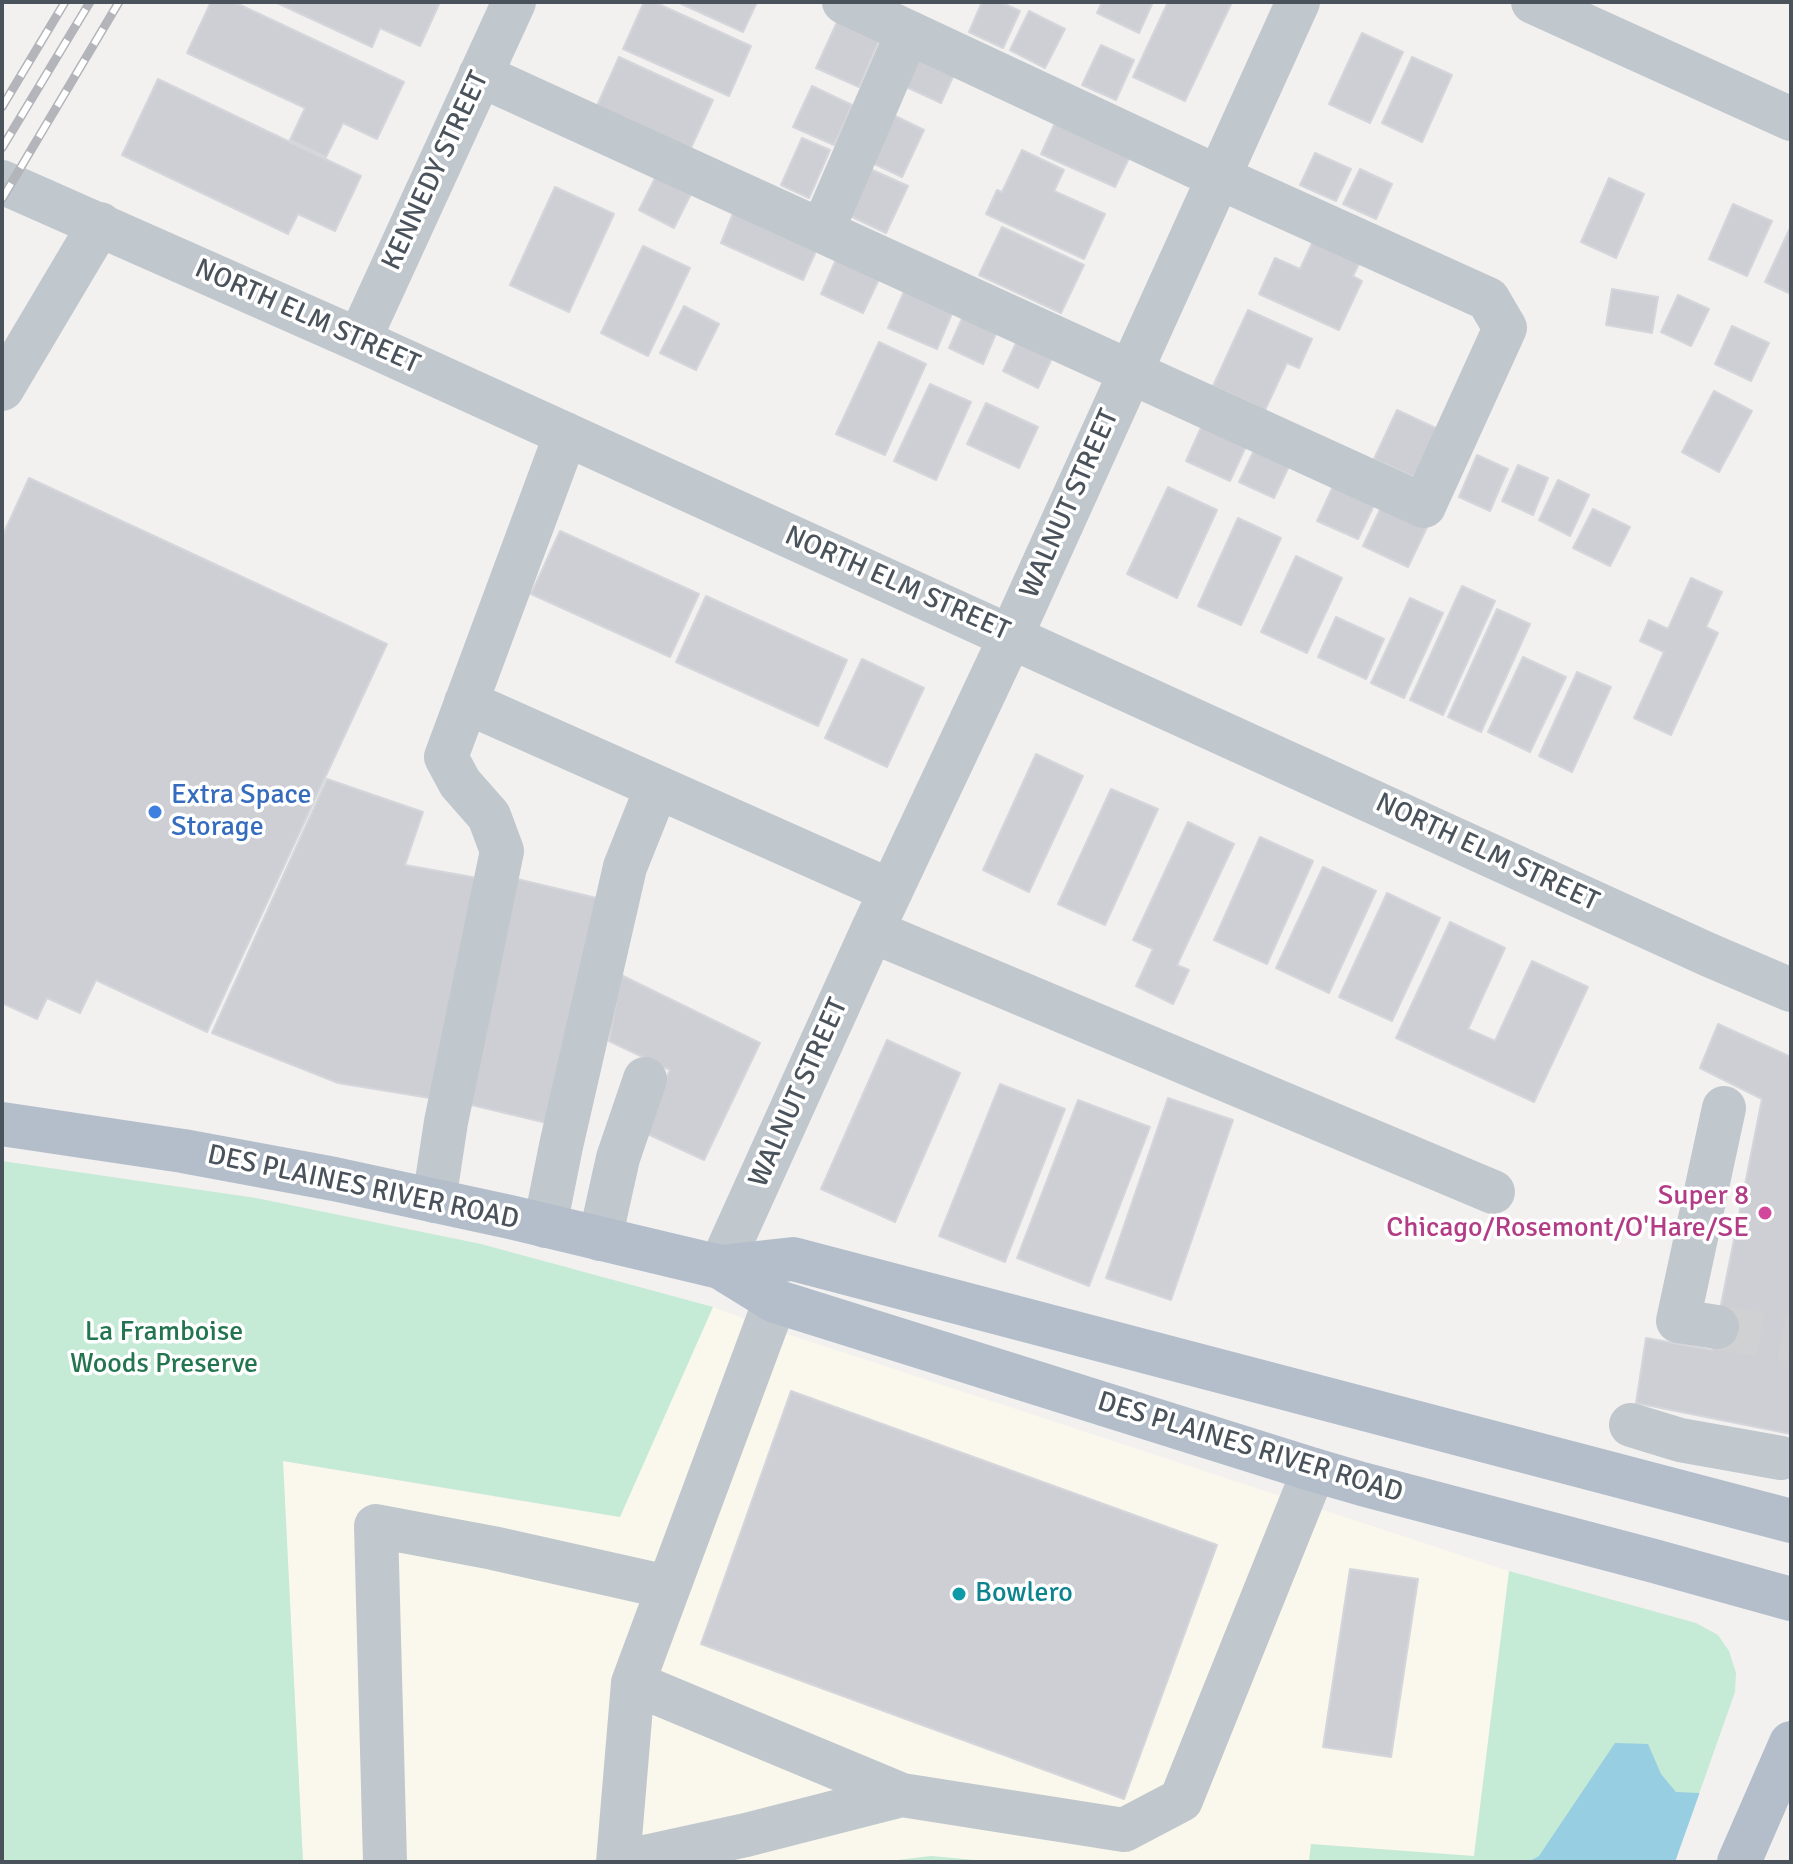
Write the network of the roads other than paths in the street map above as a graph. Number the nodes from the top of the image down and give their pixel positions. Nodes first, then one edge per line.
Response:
1 (514, 2) edge
2 (844, 2) edge
3 (1298, 2) edge
4 (1533, 2) edge
5 (908, 32) junction
6 (480, 75) junction
7 (1791, 119) edge
8 (1218, 177) junction
9 (2, 182) edge
10 (100, 224) junction
11 (822, 231) junction
12 (359, 340) junction
13 (1130, 372) junction
14 (2, 389) edge
15 (566, 434) junction
16 (1011, 636) junction
17 (466, 702) junction
18 (657, 787) junction
19 (891, 891) junction
20 (872, 931) junction
21 (1791, 990) edge
22 (645, 1079) dead end
23 (1724, 1108) dead end
24 (2, 1124) edge
25 (1493, 1192) dead end
26 (434, 1201) junction
27 (545, 1226) junction
28 (600, 1239) junction
29 (720, 1267) junction
30 (775, 1301) junction
31 (1717, 1327) tunnel mouth
32 (1631, 1425) dead end
33 (1680, 1440) junction
34 (1781, 1458) dead end
35 (1314, 1470) junction
36 (1670, 1488) junction
37 (1791, 1521) edge
38 (667, 1587) junction
39 (1791, 1599) edge
40 (633, 1683) junction
41 (1786, 1755) edge
42 (902, 1795) junction
43 (385, 1862) edge
44 (620, 1862) edge
45 (1739, 1862) edge

1 - 6 street, KENNEDY STREET
2 - 5 street
3 - 8 street, WALNUT STREET
4 - 7 street
5 - 8 street
5 - 11 street
6 - 11 street
6 - 12 street, KENNEDY STREET
8 - 13 street, WALNUT STREET
8 - 13 street
9 - 10 street, NORTH ELM STREET
10 - 12 street, NORTH ELM STREET
10 - 14 street
11 - 13 street
12 - 15 street, NORTH ELM STREET
13 - 16 street, WALNUT STREET
15 - 16 street, NORTH ELM STREET
15 - 17 street
16 - 19 street, WALNUT STREET
16 - 21 street, NORTH ELM STREET
17 - 18 street
17 - 26 street
18 - 19 street
18 - 27 street
19 - 20 street, WALNUT STREET
20 - 25 street
20 - 29 street, WALNUT STREET
22 - 28 street
23 - 31 street
24 - 26 main road, DES PLAINES RIVER ROAD
26 - 27 main road, DES PLAINES RIVER ROAD
27 - 28 main road, DES PLAINES RIVER ROAD
28 - 29 main road, DES PLAINES RIVER ROAD
29 - 30 main road, DES PLAINES RIVER ROAD
29 - 36 main road, DES PLAINES RIVER ROAD
30 - 35 main road, DES PLAINES RIVER ROAD
30 - 38 street
32 - 33 street
33 - 34 street
33 - 36 street
35 - 39 main road, DES PLAINES RIVER ROAD
35 - 42 street
36 - 37 main road, DES PLAINES RIVER ROAD
38 - 40 street
38 - 43 street
40 - 42 street
40 - 44 street
41 - 45 main road
42 - 44 street

